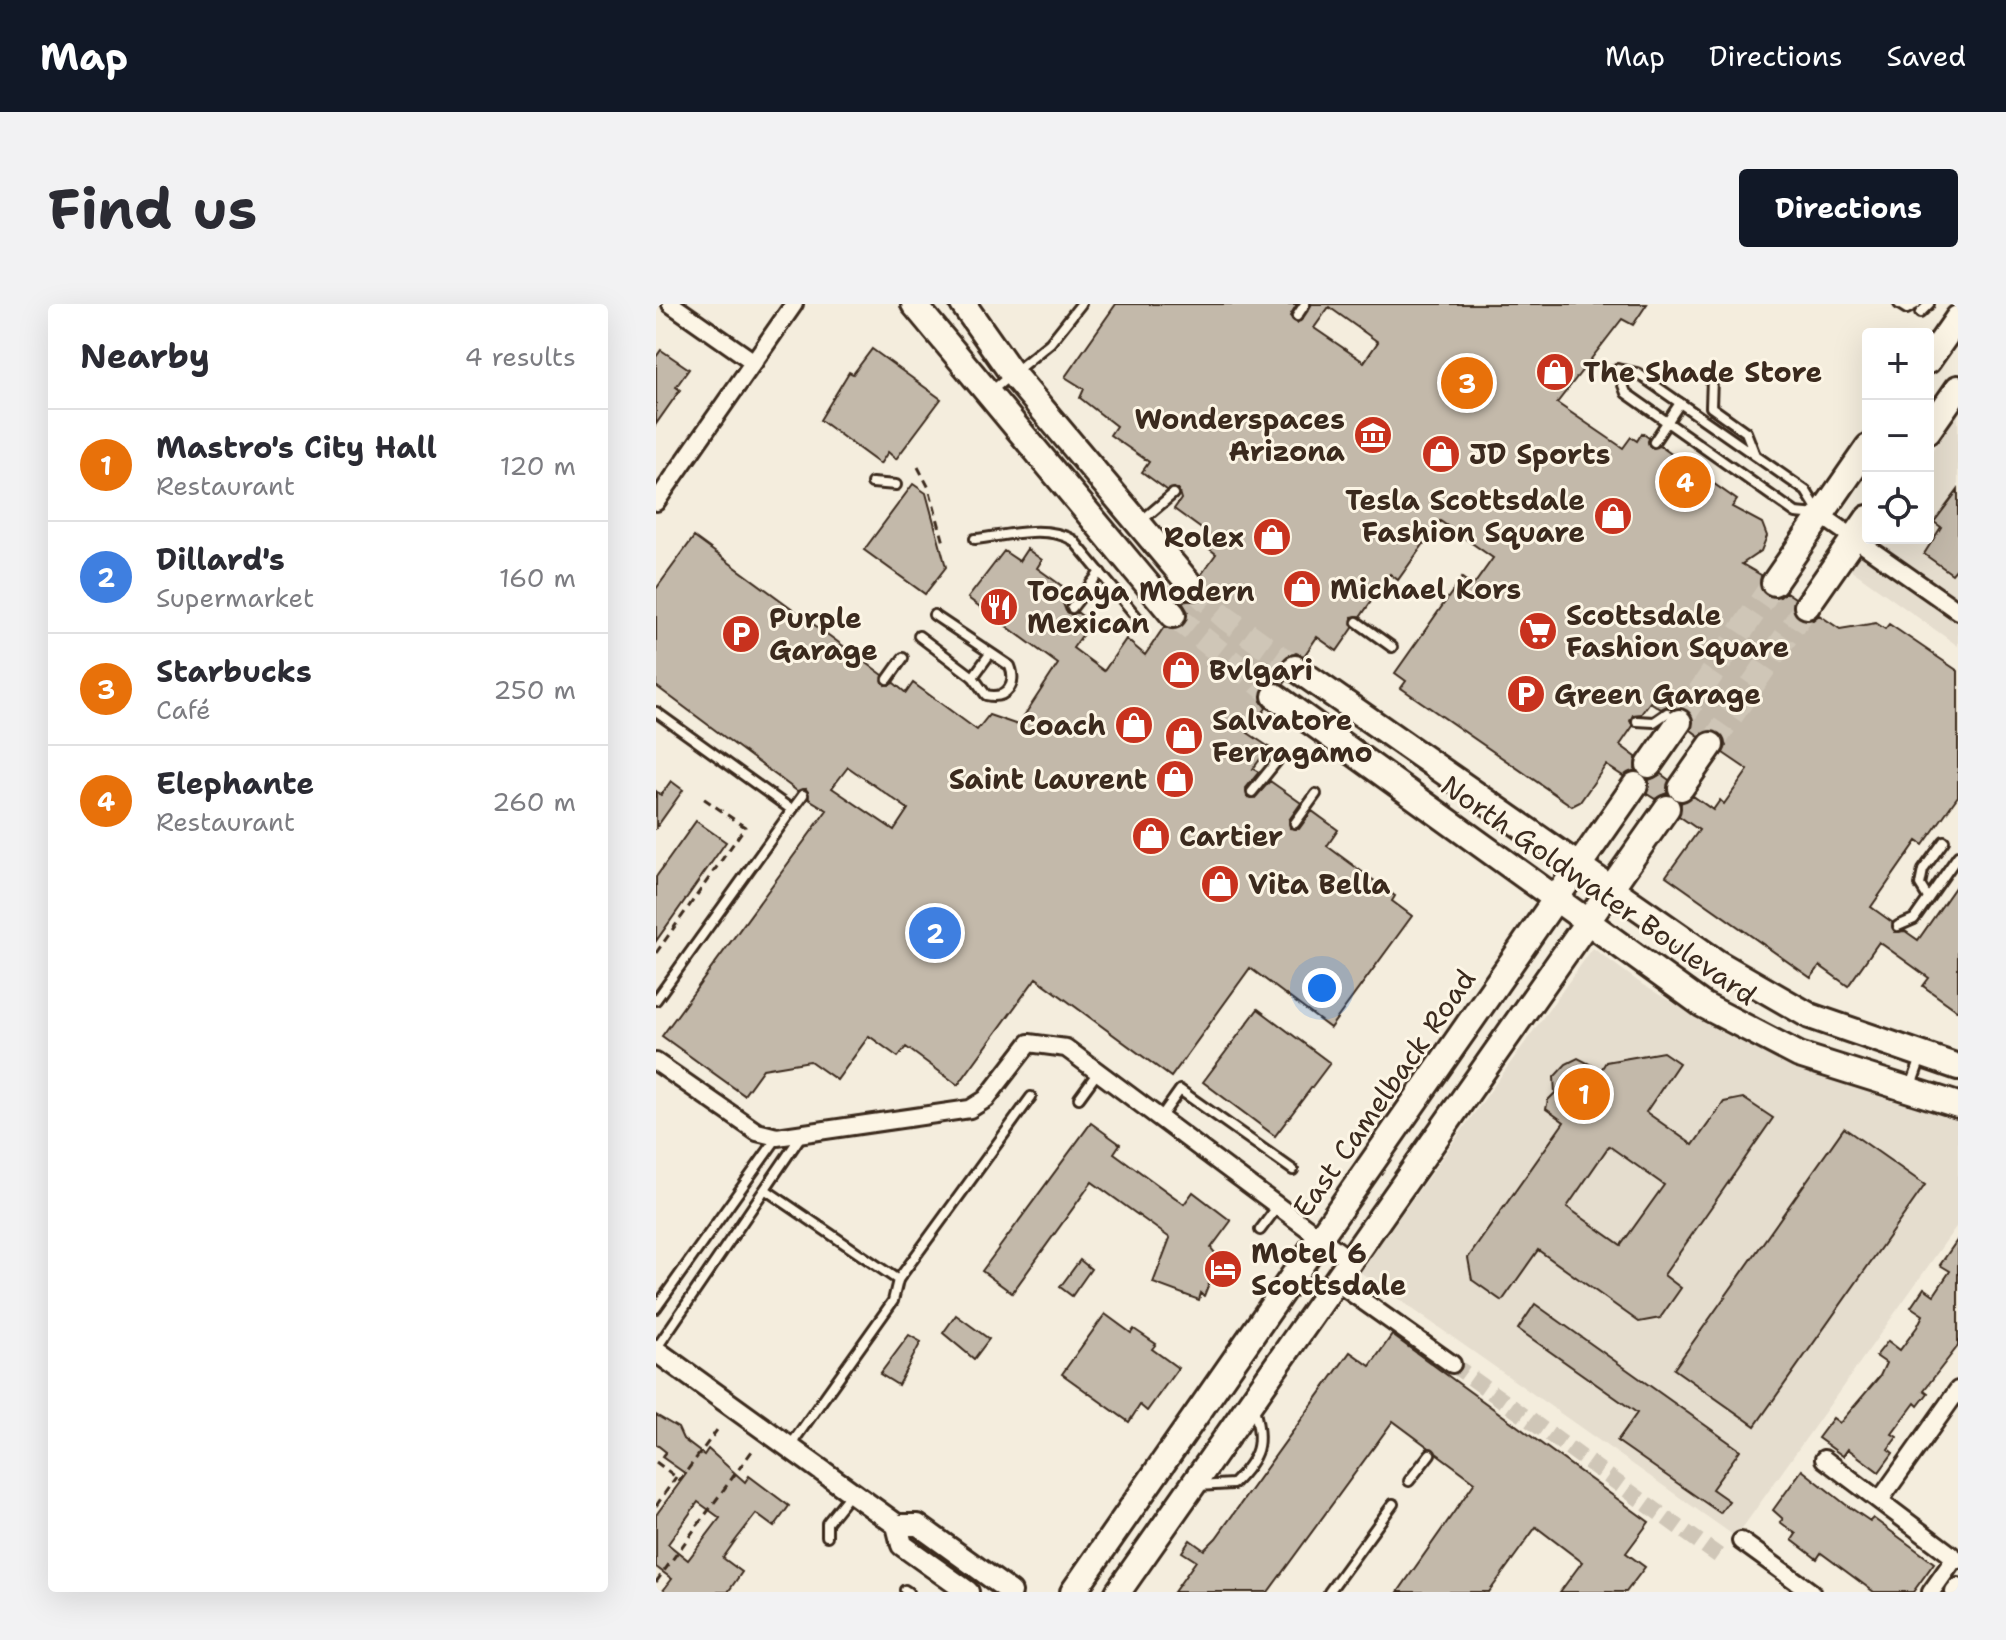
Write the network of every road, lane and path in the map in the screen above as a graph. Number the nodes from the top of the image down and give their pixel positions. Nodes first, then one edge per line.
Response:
1 (671, 304) edge
2 (794, 304) edge
3 (914, 304) edge
4 (963, 304) edge
5 (1081, 304) edge
6 (1305, 304) edge
7 (1899, 304) edge
8 (1929, 304) edge
9 (1918, 309) edge
10 (1297, 316) dead end
11 (1958, 318) edge
12 (1934, 352) edge
13 (754, 362) junction
14 (1011, 372) junction
15 (1712, 378) dead end
16 (1958, 388) edge
17 (989, 394) junction
18 (1680, 403) junction
19 (1934, 422) edge
20 (1667, 423) junction
21 (1654, 442) dead end
22 (1755, 455) junction
23 (1862, 456) edge
24 (918, 467) dead end
25 (872, 483) dead end
26 (896, 485) dead end
27 (1173, 494) dead end
28 (656, 502) edge
29 (1821, 515) junction
30 (1139, 523) junction
31 (1862, 527) edge
32 (1854, 538) junction
33 (975, 539) dead end
34 (944, 543) dead end
35 (1100, 572) junction
36 (1774, 583) tunnel mouth
37 (1192, 587) tunnel mouth
38 (1807, 606) tunnel mouth
39 (1072, 608) dead end
40 (1958, 611) edge
41 (934, 615) dead end
42 (1173, 615) tunnel mouth
43 (1141, 622) dead end
44 (1357, 622) dead end
45 (919, 636) dead end
46 (1392, 647) dead end
47 (989, 655) junction
48 (903, 658) dead end
49 (973, 677) junction
50 (888, 679) dead end
51 (656, 712) edge
52 (1673, 718) joint
53 (1306, 719) junction
54 (1637, 721) dead end
55 (1711, 745) tunnel mouth
56 (1277, 761) dead end
57 (1428, 763) junction
58 (1252, 792) dead end
59 (1316, 794) dead end
60 (803, 795) dead end
61 (700, 796) dead end
62 (792, 810) junction
63 (1295, 823) dead end
64 (1944, 841) dead end
65 (1958, 856) edge
66 (1579, 866) junction
67 (1611, 889) junction
68 (1928, 898) junction
69 (1555, 900) junction
70 (1587, 924) junction
71 (1898, 926) dead end
72 (656, 953) edge
73 (656, 1000) edge
74 (1922, 1055) junction
75 (656, 1062) edge
76 (1958, 1067) edge
77 (1098, 1072) junction
78 (1909, 1091) junction
79 (1031, 1097) dead end
80 (1079, 1098) dead end
81 (1958, 1105) edge
82 (1160, 1118) junction
83 (803, 1133) junction
84 (777, 1137) junction
85 (1293, 1170) dead end
86 (766, 1190) junction
87 (1278, 1206) junction
88 (1260, 1230) dead end
89 (1320, 1237) junction
90 (1350, 1260) junction
91 (898, 1280) junction
92 (1335, 1281) junction
93 (656, 1308) edge
94 (656, 1350) edge
95 (1452, 1364) tunnel mouth
96 (1958, 1390) edge
97 (1252, 1400) junction
98 (1952, 1410) edge
99 (720, 1426) dead end
100 (789, 1447) junction
101 (752, 1451) dead end
102 (1430, 1454) dead end
103 (1824, 1459) dead end
104 (656, 1462) edge
105 (676, 1477) junction
106 (1409, 1481) dead end
107 (1192, 1486) junction
108 (851, 1492) junction
109 (1880, 1500) junction
110 (1393, 1504) dead end
111 (656, 1506) edge
112 (897, 1525) junction
113 (827, 1536) dead end
114 (1741, 1541) dead end
115 (1956, 1559) edge
116 (656, 1582) edge
117 (1958, 1587) edge
118 (968, 1592) edge
119 (1011, 1592) edge
120 (1073, 1592) edge
121 (1118, 1592) edge
122 (1329, 1592) edge
123 (1811, 1592) edge
124 (1931, 1592) edge
125 (1954, 1592) edge

1 - 13 street
2 - 13 street
3 - 17 main road
4 - 14 main road
5 - 14 lane
6 - 10 lane
7 - 9 lane
8 - 9 lane
11 - 12 main road
13 - 28 street
14 - 17 lane
14 - 30 main road
15 - 22 lane
16 - 19 main road
17 - 42 main road
18 - 20 lane
18 - 20 lane
18 - 22 lane
20 - 21 lane
20 - 29 lane
22 - 29 lane
23 - 29 main road
24 - 34 path
25 - 26 lane
27 - 30 lane
29 - 32 street
29 - 36 main road
30 - 37 main road
31 - 32 main road
32 - 38 main road
32 - 40 street
33 - 35 lane
35 - 39 lane
35 - 43 lane
41 - 47 lane
44 - 46 lane
45 - 49 lane
47 - 49 lane
47 - 49 lane
48 - 50 lane
51 - 62 lane
52 - 54 lane
52 - 66 main road, East Camelback Road
53 - 57 main road
53 - 57 main road, North Goldwater Boulevard
53 - 69 main road, North Goldwater Boulevard
55 - 67 main road
56 - 58 lane
57 - 66 main road, North Goldwater Boulevard
59 - 63 lane
60 - 62 lane
61 - 72 path
62 - 73 lane
64 - 68 lane
65 - 68 lane
66 - 67 main road, North Goldwater Boulevard
66 - 69 main road, East Camelback Road
67 - 70 main road
67 - 74 main road, North Goldwater Boulevard
68 - 71 lane
69 - 70 main road, North Goldwater Boulevard
69 - 89 main road, East Camelback Road
70 - 78 main road, North Goldwater Boulevard
70 - 90 main road
74 - 76 main road, North Goldwater Boulevard
74 - 78 lane
75 - 84 street
77 - 80 lane
77 - 82 street
77 - 83 street
78 - 81 main road, North Goldwater Boulevard
79 - 91 lane
82 - 85 lane
82 - 87 street
83 - 84 street
83 - 86 lane
84 - 93 lane
86 - 91 lane
86 - 94 lane
87 - 88 lane
87 - 89 street
89 - 90 street
89 - 120 main road, East Camelback Road
90 - 92 main road
91 - 100 lane
92 - 95 street
92 - 97 main road
94 - 100 street
96 - 98 street
97 - 107 main road
97 - 107 lane
98 - 109 street
99 - 105 path
100 - 108 street
101 - 116 path
102 - 106 lane
103 - 109 street
104 - 105 path
105 - 111 path
107 - 121 main road
108 - 112 street
108 - 113 lane
109 - 115 street
110 - 122 lane
112 - 118 street
112 - 119 street
114 - 123 street
115 - 124 street
117 - 125 street

